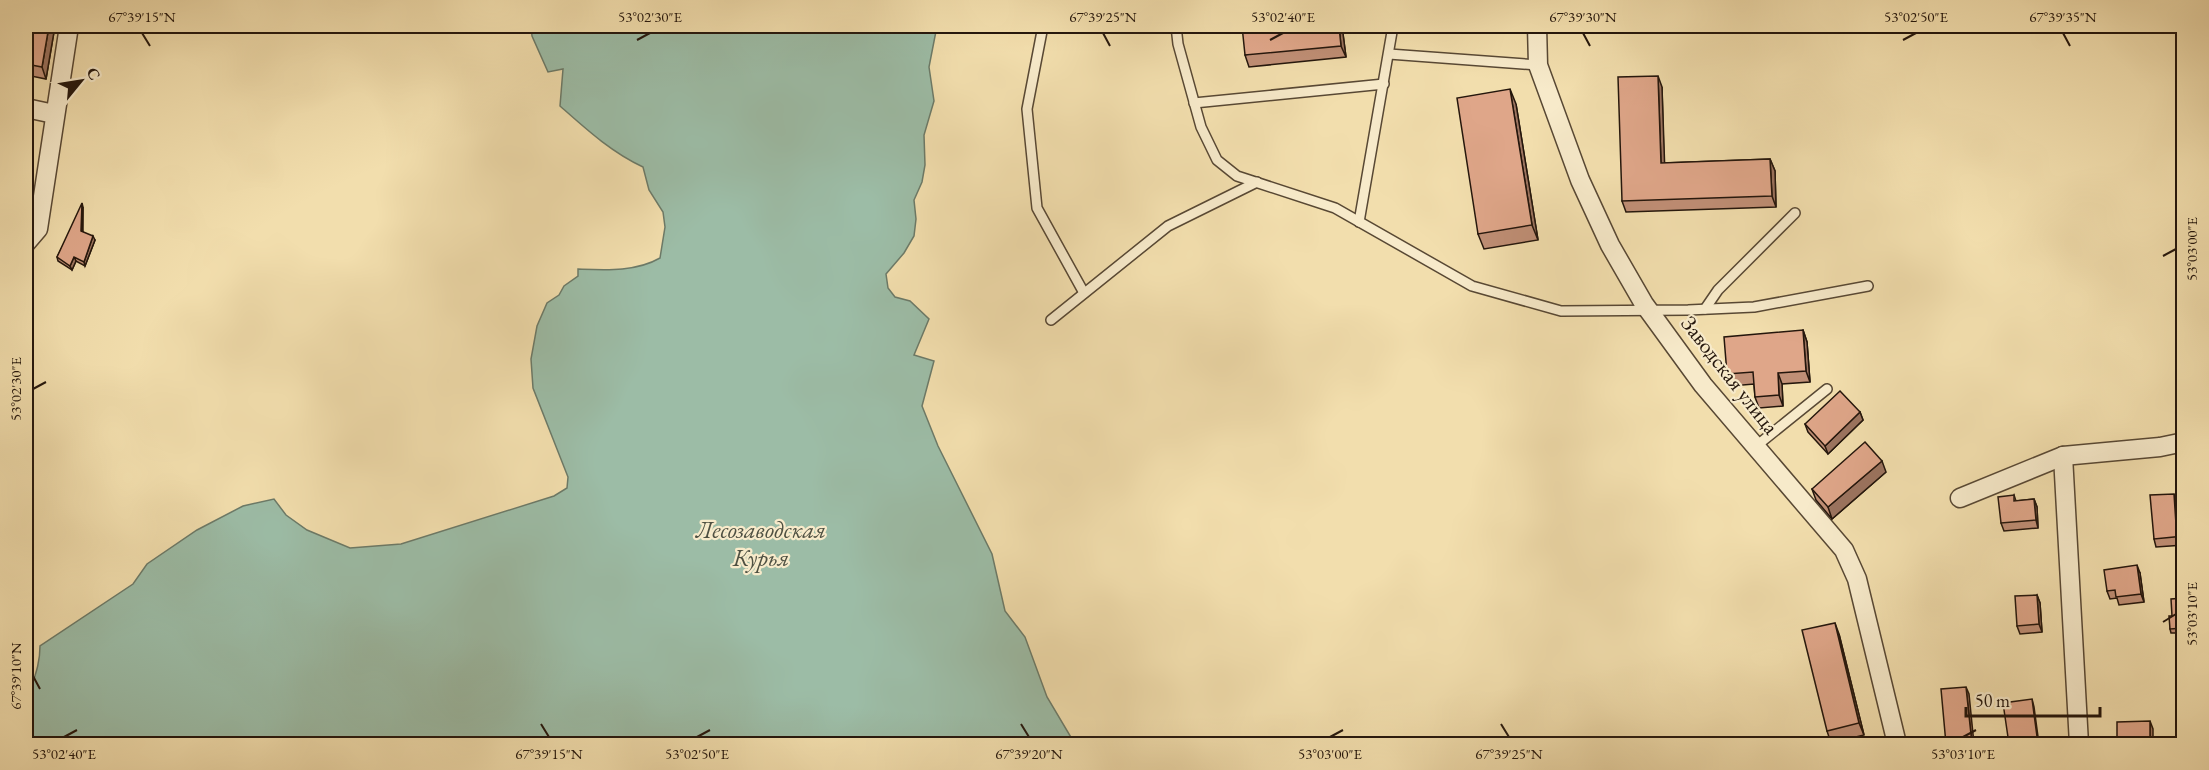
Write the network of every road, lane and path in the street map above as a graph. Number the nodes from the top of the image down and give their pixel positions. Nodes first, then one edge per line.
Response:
1 (69, 26) edge
2 (1043, 26) edge
3 (1176, 26) edge
4 (1393, 26) edge
5 (1537, 26) edge
6 (1389, 54) junction
7 (1538, 65) junction
8 (1384, 84) junction
9 (1194, 103) junction
10 (26, 108) edge
11 (54, 114) junction
12 (1257, 182) junction
13 (1795, 213) dead end
14 (1359, 222) junction
15 (26, 243) edge
16 (1868, 286) dead end
17 (1084, 293) junction
18 (1648, 309) junction
19 (1705, 309) junction
20 (1051, 320) dead end
21 (1827, 388) dead end
22 (2184, 442) edge
23 (1755, 447) junction
24 (2063, 456) junction
25 (1960, 498) dead end
26 (1897, 744) edge
27 (2079, 744) edge

1 - 11 street
2 - 17 lane
3 - 9 lane
4 - 6 lane
5 - 7 street, Заводская улица
6 - 7 lane
6 - 8 lane
7 - 18 street, Заводская улица
8 - 9 lane
8 - 14 lane
9 - 12 lane
10 - 11 street
11 - 15 street
12 - 14 lane
12 - 17 lane
13 - 19 lane
14 - 18 lane
16 - 19 lane
17 - 20 lane
18 - 19 lane
18 - 23 street, Заводская улица
21 - 23 lane
22 - 24 street
23 - 26 street, Заводская улица
24 - 25 street
24 - 27 street

